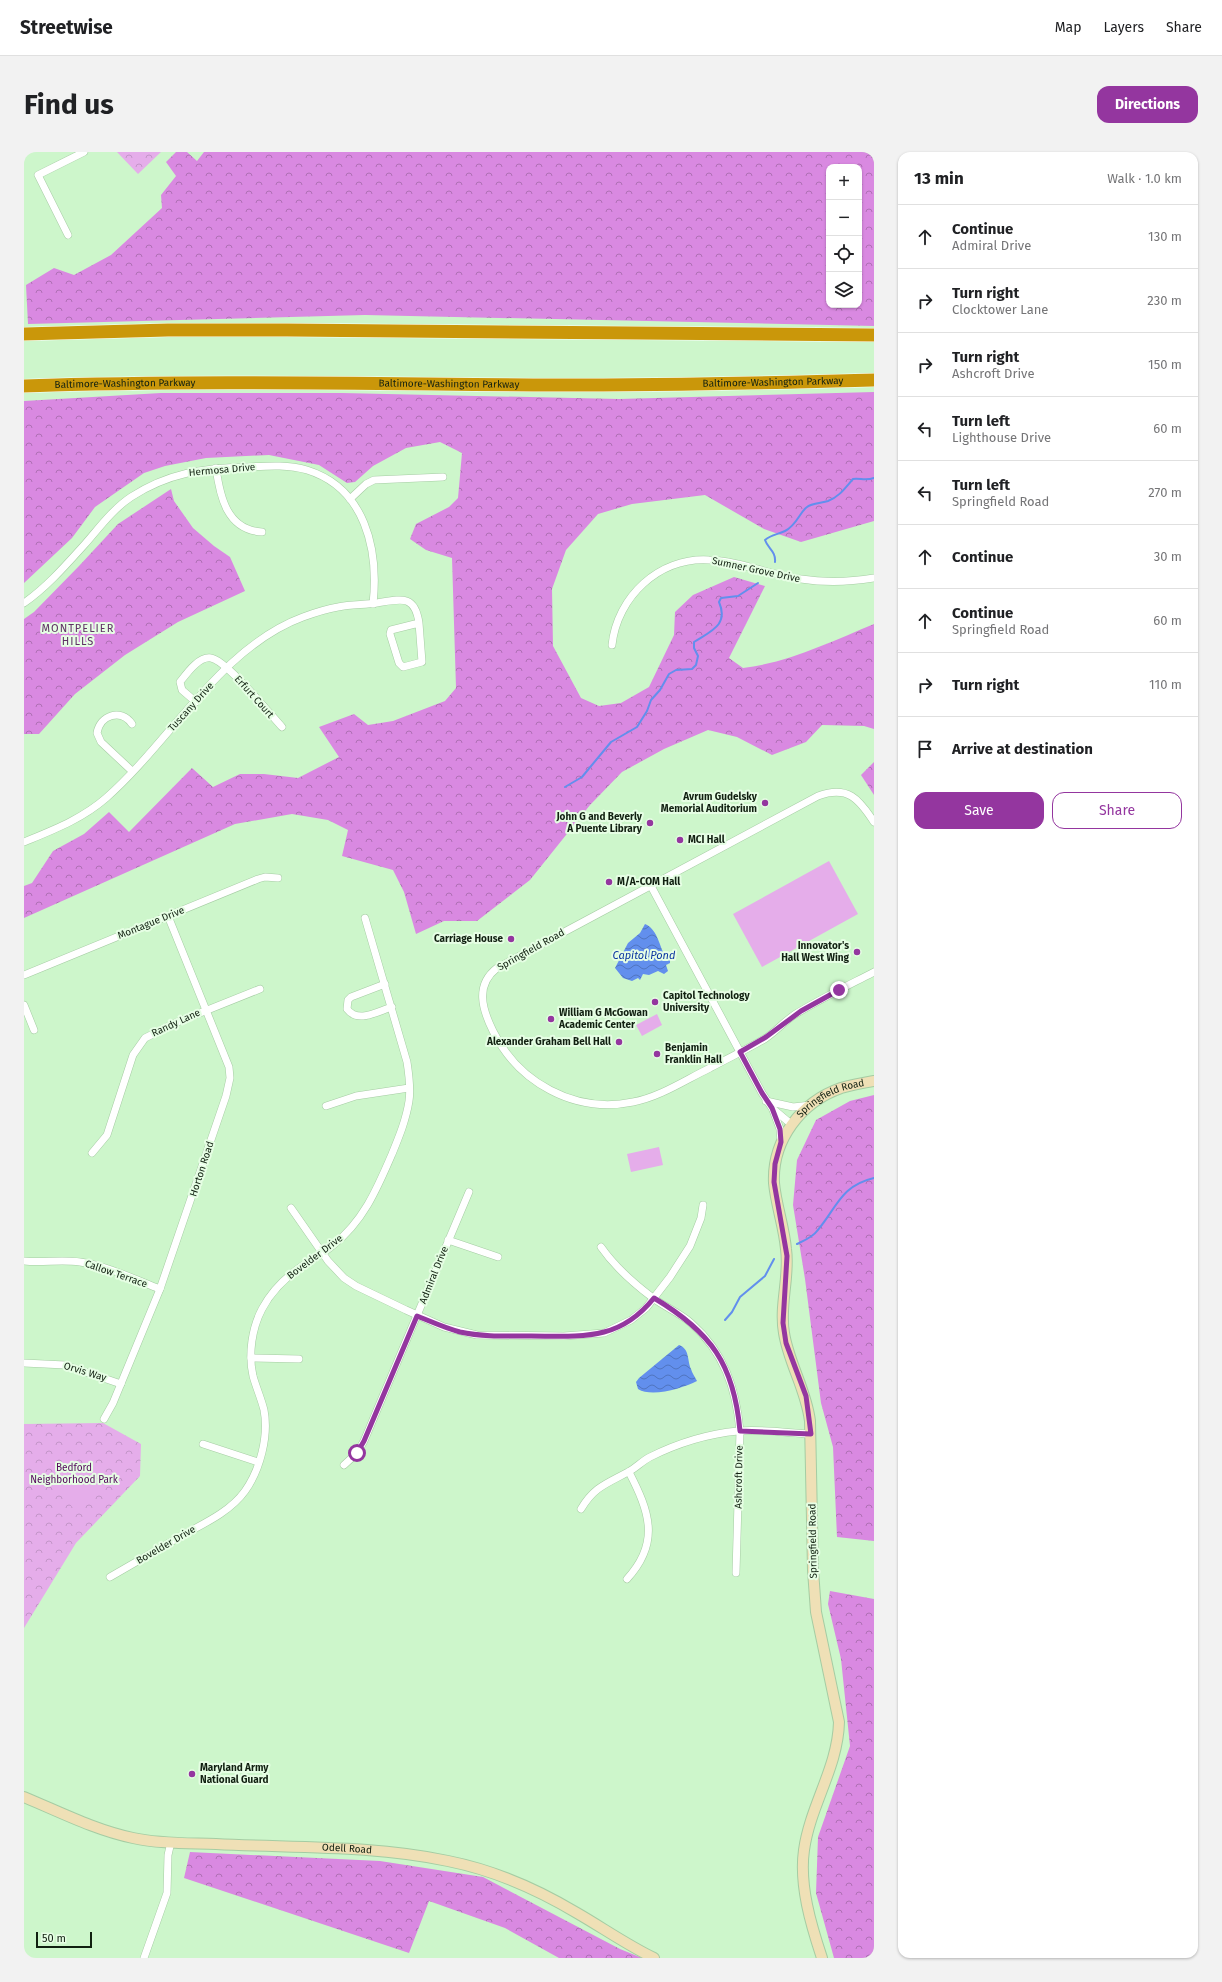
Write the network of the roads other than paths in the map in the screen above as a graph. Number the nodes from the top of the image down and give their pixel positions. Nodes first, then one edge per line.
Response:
1 (84, 152) edge
2 (68, 235) dead end
3 (24, 334) edge
4 (874, 335) edge
5 (874, 380) edge
6 (24, 386) edge
7 (216, 468) junction
8 (443, 477) dead end
9 (350, 499) junction
10 (262, 532) dead end
11 (874, 578) edge
12 (24, 603) edge
13 (373, 604) junction
14 (418, 623) junction
15 (612, 645) dead end
16 (227, 667) junction
17 (196, 702) junction
18 (132, 724) dead end
19 (282, 727) dead end
20 (132, 771) junction
21 (874, 822) edge
22 (24, 842) edge
23 (278, 878) dead end
24 (651, 886) junction
25 (168, 916) junction
26 (365, 918) dead end
27 (874, 972) edge
28 (24, 975) edge
29 (385, 984) junction
30 (260, 989) dead end
31 (24, 1006) edge
32 (392, 1007) junction
33 (206, 1010) junction
34 (34, 1030) dead end
35 (740, 1052) junction
36 (874, 1080) edge
37 (409, 1088) junction
38 (766, 1101) junction
39 (811, 1105) junction
40 (326, 1106) dead end
41 (772, 1108) junction
42 (791, 1124) junction
43 (781, 1142) junction
44 (92, 1153) dead end
45 (469, 1192) dead end
46 (703, 1205) dead end
47 (291, 1208) dead end
48 (448, 1240) junction
49 (601, 1247) dead end
50 (322, 1253) junction
51 (498, 1257) dead end
52 (24, 1261) edge
53 (160, 1290) junction
54 (654, 1298) junction
55 (417, 1316) junction
56 (251, 1358) junction
57 (299, 1359) dead end
58 (24, 1363) edge
59 (121, 1384) junction
60 (104, 1419) dead end
61 (740, 1431) junction
62 (811, 1434) junction
63 (204, 1444) dead end
64 (258, 1462) junction
65 (344, 1465) dead end
66 (629, 1472) junction
67 (581, 1509) dead end
68 (736, 1573) dead end
69 (110, 1577) dead end
70 (627, 1579) dead end
71 (24, 1798) edge
72 (171, 1842) junction
73 (144, 1958) edge
74 (654, 1958) edge
75 (822, 1958) edge

1 - 2 street
3 - 4 highway
5 - 6 highway, Baltimore-Washington Parkway
7 - 9 street, Hermosa Drive
7 - 10 street
7 - 12 street, Hermosa Drive
8 - 9 street
9 - 13 street, Hermosa Drive
11 - 15 street, Sumner Grove Drive
13 - 14 street, Tuscany Drive
13 - 16 street, Tuscany Drive
14 - 14 street
16 - 17 street, Tuscany Drive
16 - 17 street
16 - 19 street, Erfurt Court
17 - 20 street, Tuscany Drive
18 - 20 street
20 - 22 street, Tuscany Drive
21 - 24 street
23 - 25 street, Montague Drive
24 - 35 street, Springfield Road
24 - 35 street, Springfield Road
25 - 28 street, Montague Drive
25 - 33 street, Horton Road
26 - 29 street, Bovelder Drive
27 - 35 street
29 - 32 street, Bovelder Drive
29 - 32 street
30 - 33 street, Randy Lane
31 - 34 street
32 - 37 street, Bovelder Drive
33 - 44 street, Randy Lane
33 - 53 street, Horton Road
35 - 38 street, Springfield Road
36 - 39 street, Springfield Road
37 - 40 street
37 - 50 street, Bovelder Drive
38 - 39 street
38 - 41 street, Springfield Road
39 - 42 street, Springfield Road
41 - 42 street, Springfield Road
41 - 43 street
42 - 43 street, Springfield Road
43 - 62 street, Springfield Road
45 - 48 street, Admiral Drive
46 - 54 street
47 - 50 street
48 - 51 street
48 - 55 street, Admiral Drive
49 - 54 street, Ashcroft Drive
50 - 55 street
50 - 56 street, Bovelder Drive
52 - 53 street, Callow Terrace
53 - 59 street, Horton Road
54 - 55 street
54 - 61 street, Ashcroft Drive
55 - 65 street, Admiral Drive
56 - 57 street
56 - 64 street, Bovelder Drive
58 - 59 street, Orvis Way
59 - 60 street, Horton Road
61 - 62 street
61 - 66 street
61 - 68 street, Ashcroft Drive
62 - 75 street, Springfield Road
63 - 64 street
64 - 69 street, Bovelder Drive
66 - 67 street
66 - 70 street
71 - 72 street, Odell Road
72 - 73 street
72 - 74 street, Odell Road

